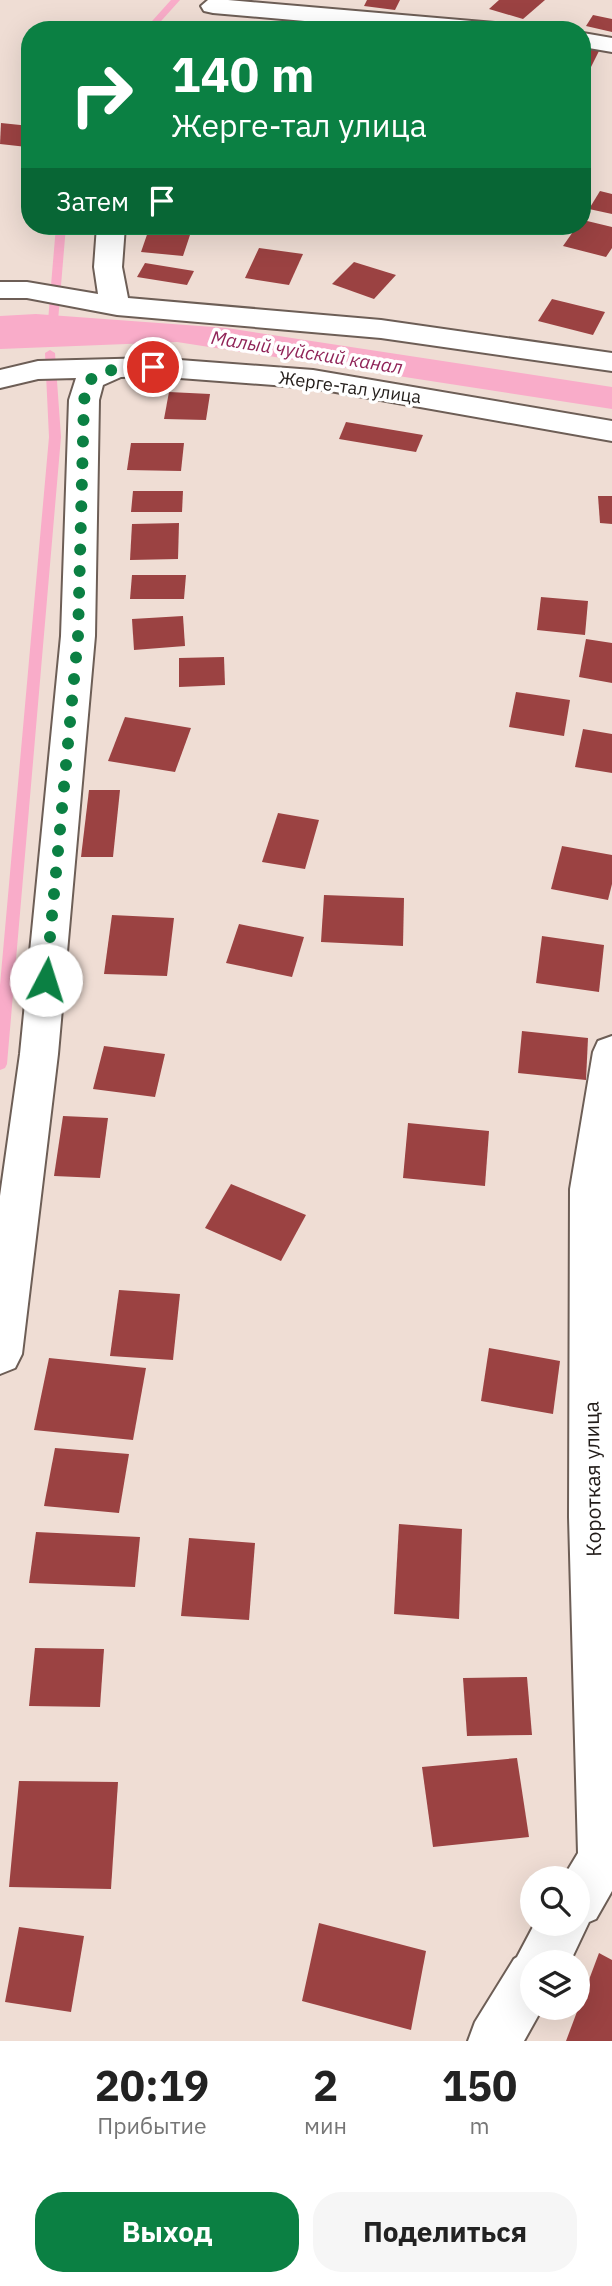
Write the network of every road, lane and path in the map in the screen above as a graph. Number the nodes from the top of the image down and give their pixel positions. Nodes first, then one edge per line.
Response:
1 (210, 9) edge
2 (373, 21) edge
3 (591, 41) edge
4 (612, 45) edge
5 (110, 235) edge
6 (0, 290) edge
7 (117, 306) junction
8 (612, 362) edge
9 (102, 374) junction
10 (0, 379) edge
11 (612, 430) edge
12 (612, 1052) edge
13 (0, 1354) edge
14 (590, 1880) edge
15 (520, 1997) edge
16 (494, 2041) edge

1 - 2 street
3 - 4 street
5 - 7 street
6 - 7 street
7 - 8 street
9 - 10 street, Жерге-тал улица
9 - 11 street, Жерге-тал улица
9 - 13 street
12 - 14 street, Короткая улица
15 - 16 street

